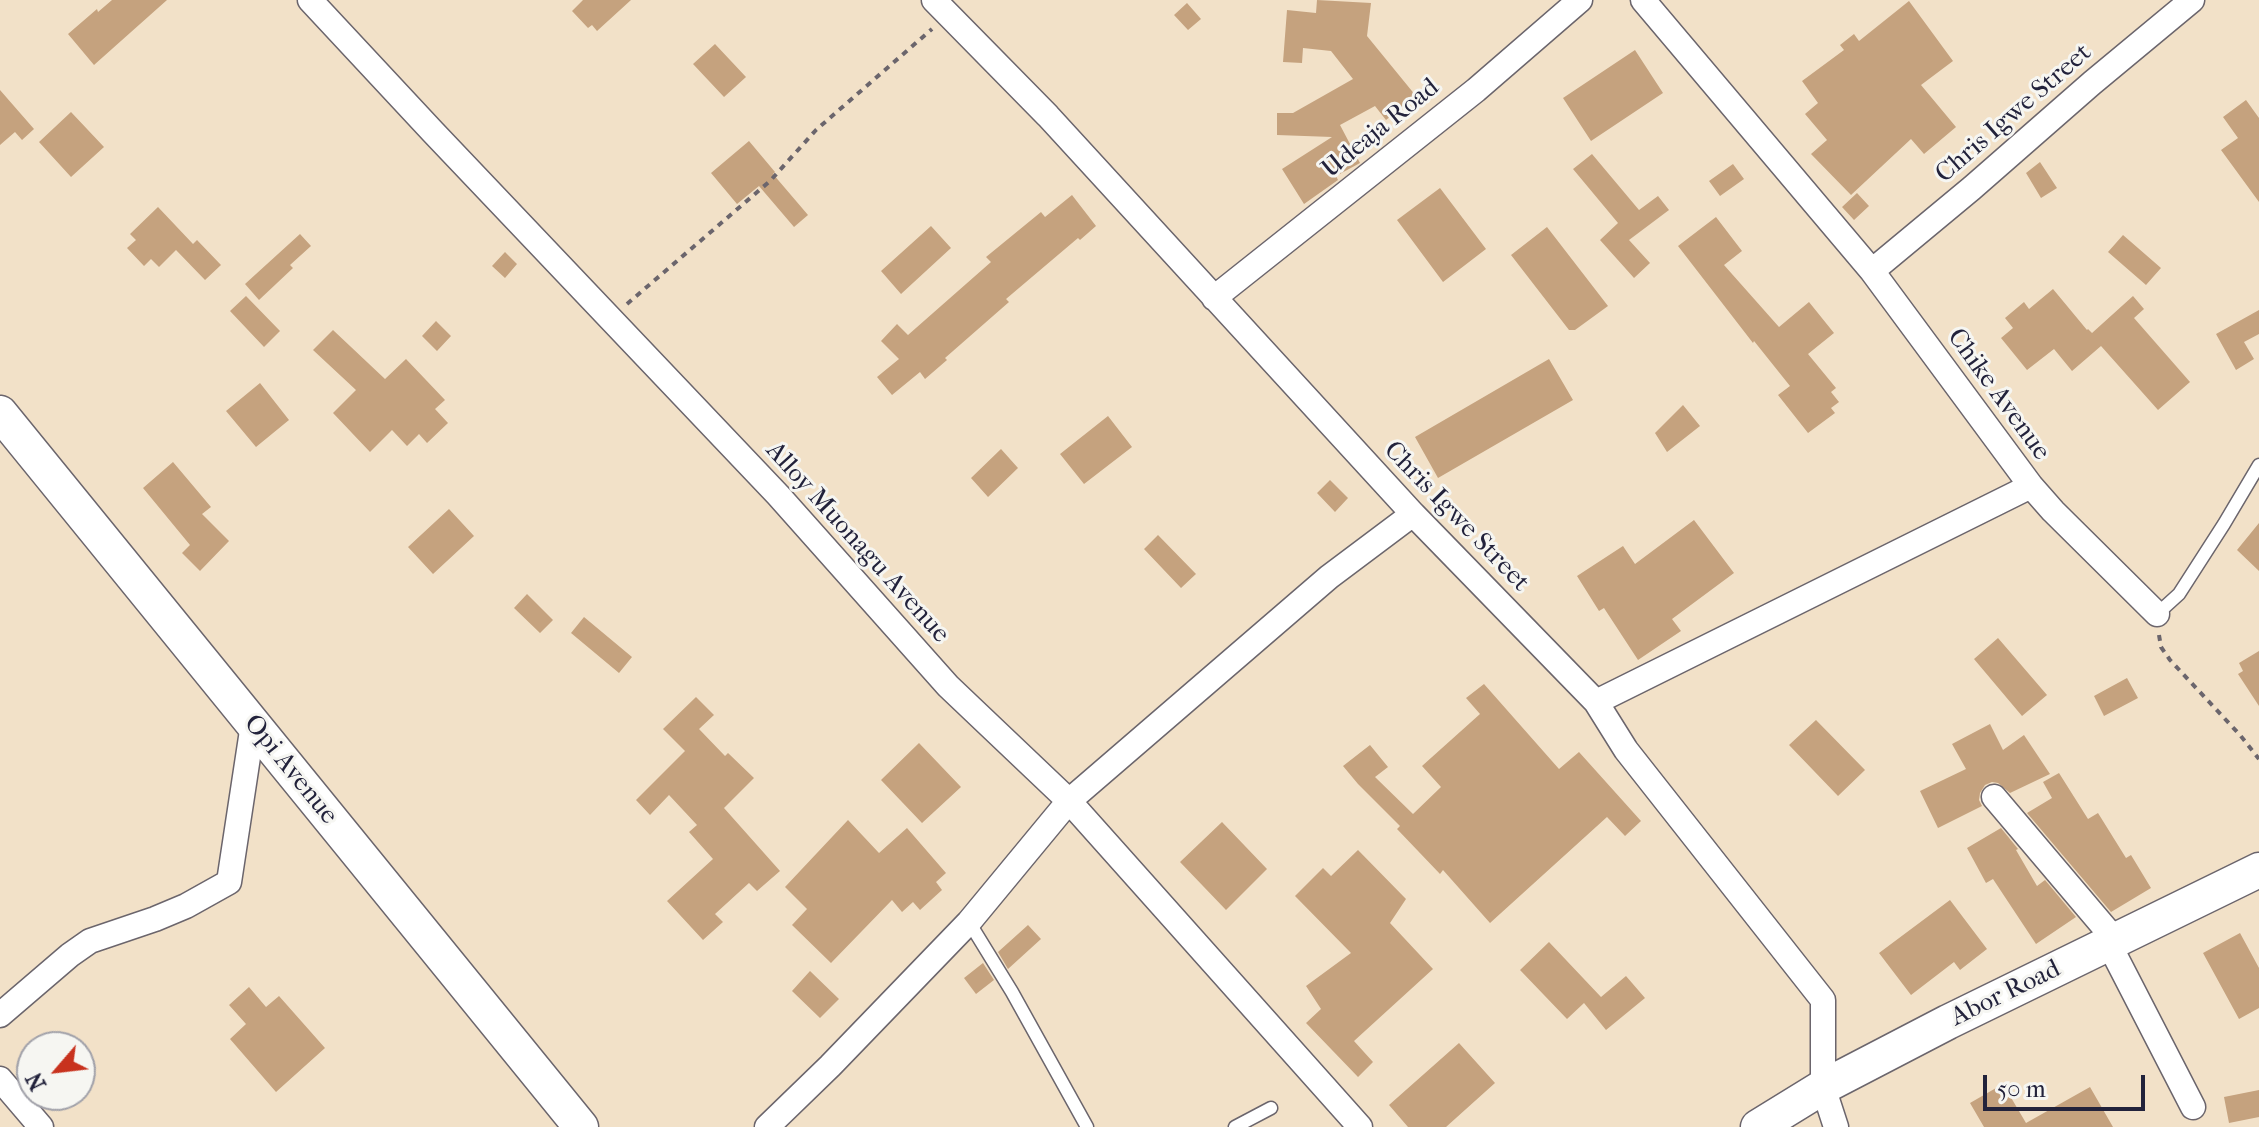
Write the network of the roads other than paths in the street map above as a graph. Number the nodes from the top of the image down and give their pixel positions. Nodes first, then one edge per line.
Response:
1 (310, 0) edge
2 (1580, 0) edge
3 (1643, 0) edge
4 (2192, 0) edge
5 (942, 7) edge
6 (1872, 271) junction
7 (1214, 298) junction
8 (0, 413) edge
9 (14, 446) edge
10 (2259, 465) edge
11 (2031, 486) junction
12 (1413, 514) junction
13 (2157, 614) joint
14 (1596, 702) junction
15 (253, 724) junction
16 (1994, 797) dead end
17 (1069, 801) junction
18 (2259, 870) edge
19 (969, 922) junction
20 (2113, 942) junction
21 (0, 1015) edge
22 (0, 1079) edge
23 (1823, 1087) junction
24 (2193, 1107) dead end
25 (1271, 1108) dead end
26 (41, 1127) edge
27 (581, 1127) edge
28 (767, 1127) edge
29 (1087, 1127) edge
30 (1235, 1127) edge
31 (1360, 1127) edge
32 (1758, 1127) edge
33 (1836, 1127) edge

1 - 17 street, Alloy Muonagu Avenue
2 - 7 street, Udeaja Road
3 - 6 street, Chike Avenue
4 - 6 street, Chris Igwe Street
5 - 7 street, Chris Igwe Street
6 - 11 street, Chike Avenue
7 - 12 street, Chris Igwe Street
8 - 9 street, Opi Avenue
9 - 15 street, Opi Avenue
10 - 13 lane
11 - 13 street
11 - 14 street, Chike Avenue
12 - 14 street, Chris Igwe Street
12 - 17 street
14 - 23 street, Chris Igwe Street
15 - 21 street
15 - 27 street, Opi Avenue
16 - 20 street
17 - 19 street
17 - 31 street, Alloy Muonagu Avenue
18 - 20 street, Abor Road
19 - 28 street
19 - 29 lane
20 - 23 street, Abor Road
20 - 24 street
22 - 26 street
23 - 32 street, Abor Road
23 - 33 street, Chris Igwe Street
25 - 30 lane

